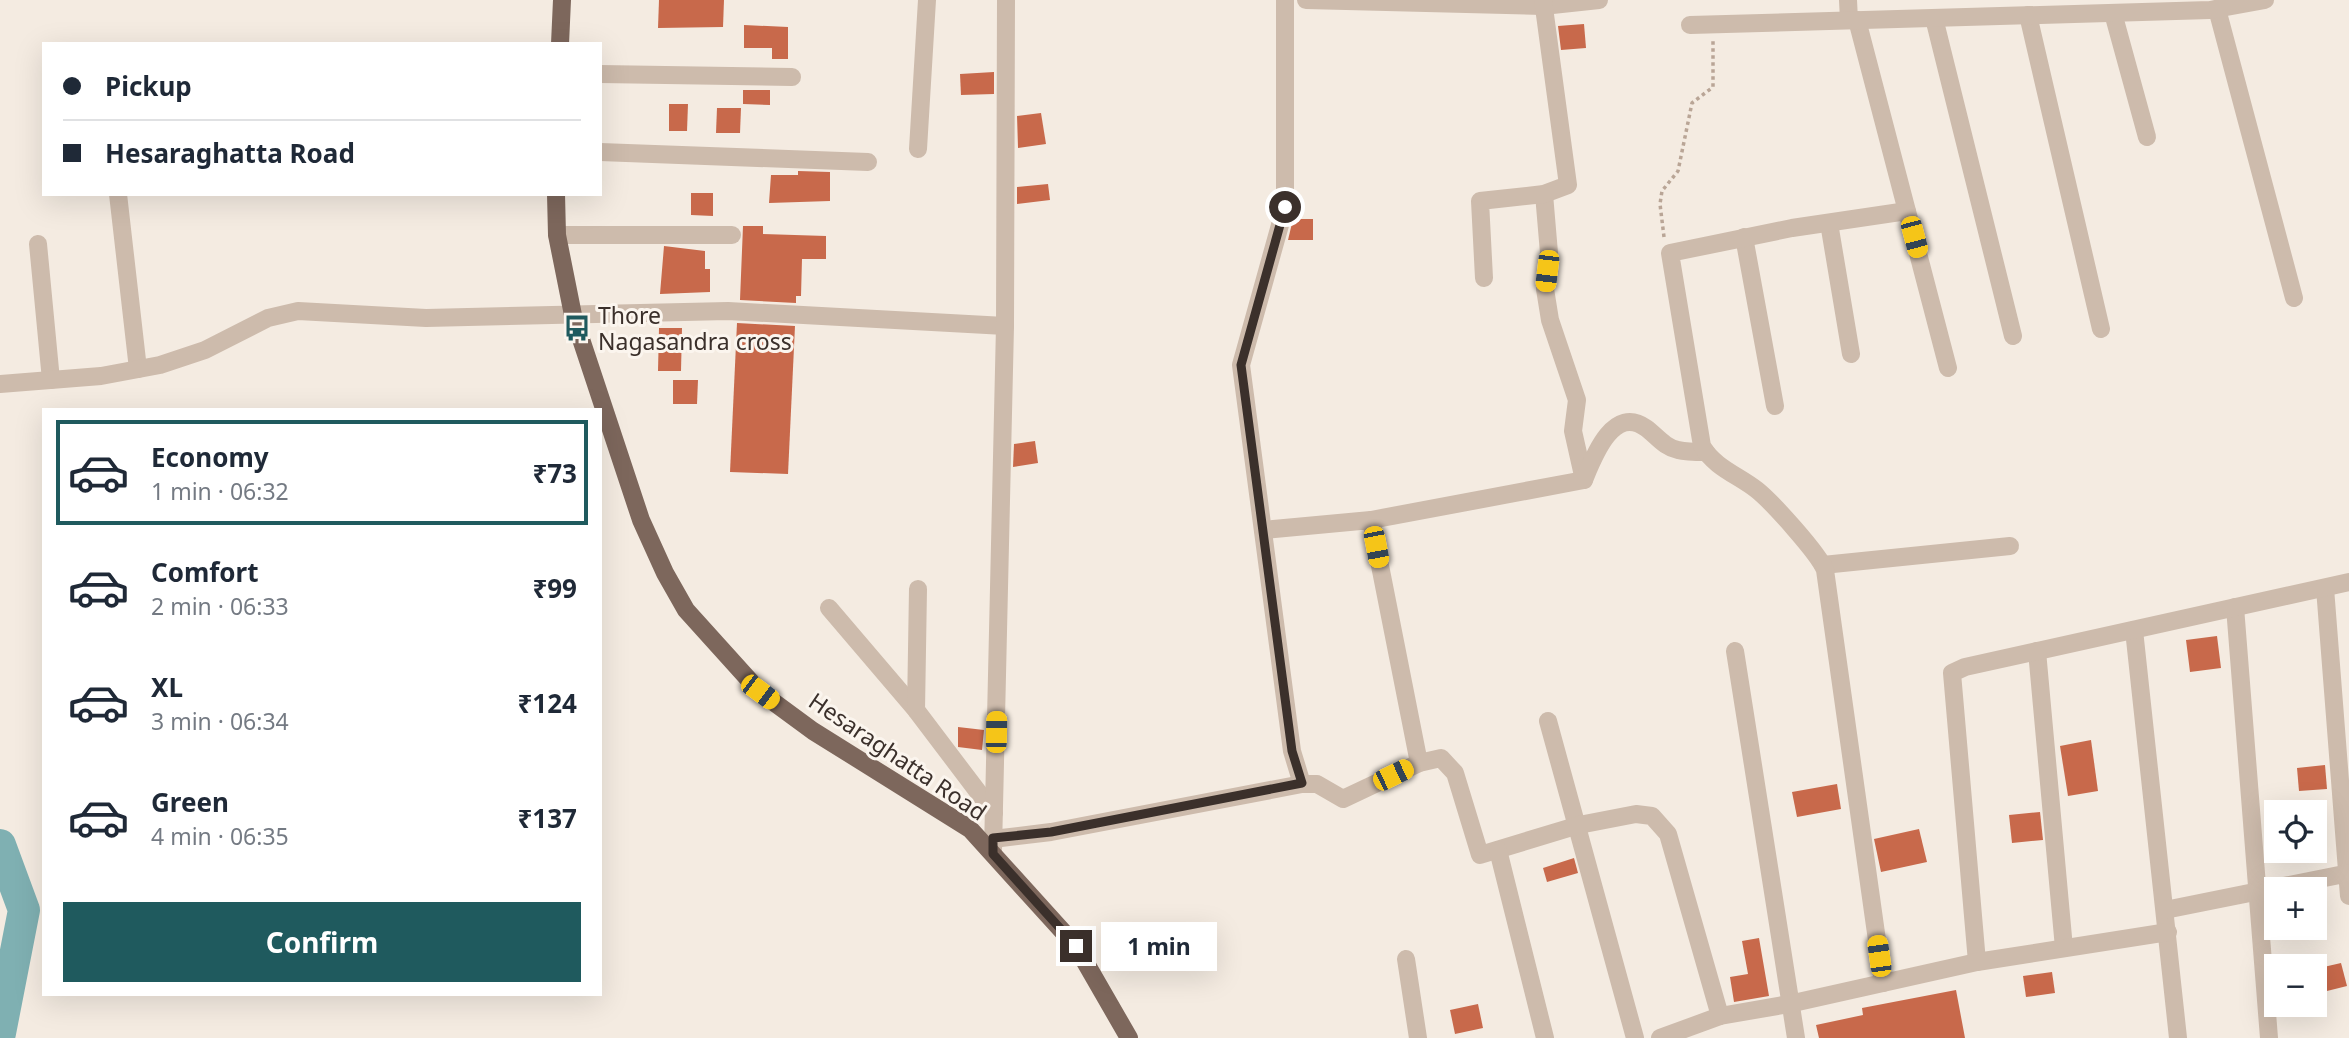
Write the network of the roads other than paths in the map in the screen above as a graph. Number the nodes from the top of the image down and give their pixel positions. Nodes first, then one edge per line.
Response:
1 (562, 0) edge
2 (927, 0) edge
3 (1006, 0) edge
4 (1285, 0) edge
5 (1306, 0) edge
6 (1599, 0) edge
7 (1848, 0) edge
8 (2265, 0) edge
9 (1543, 3) edge
10 (2212, 6) edge
11 (2113, 13) junction
12 (2028, 15) junction
13 (1934, 18) junction
14 (1853, 20) junction
15 (1690, 25) dead end
16 (560, 42) edge
17 (602, 74) edge
18 (792, 76) dead end
19 (2147, 137) dead end
20 (918, 149) dead end
21 (602, 152) edge
22 (868, 162) dead end
23 (1544, 194) junction
24 (118, 196) edge
25 (556, 196) edge
26 (1907, 211) junction
27 (1829, 223) junction
28 (732, 235) dead end
29 (557, 236) junction
30 (1744, 237) junction
31 (38, 244) dead end
32 (1484, 278) dead end
33 (2294, 298) dead end
34 (573, 315) junction
35 (1005, 326) junction
36 (2101, 329) dead end
37 (2013, 336) dead end
38 (1851, 354) dead end
39 (1948, 368) dead end
40 (138, 369) junction
41 (51, 380) junction
42 (0, 384) edge
43 (1775, 406) dead end
44 (1706, 452) junction
45 (1584, 480) junction
46 (1371, 520) junction
47 (1263, 530) junction
48 (2010, 546) dead end
49 (1823, 565) junction
50 (2349, 582) edge
51 (2325, 588) junction
52 (918, 589) dead end
53 (2235, 607) junction
54 (829, 608) dead end
55 (2134, 629) junction
56 (1735, 651) dead end
57 (2036, 651) junction
58 (916, 710) junction
59 (1548, 721) dead end
60 (1419, 763) junction
61 (1302, 783) junction
62 (994, 813) junction
63 (1579, 825) junction
64 (993, 846) junction
65 (1498, 850) junction
66 (2348, 873) edge
67 (2260, 891) junction
68 (2349, 896) edge
69 (2165, 910) junction
70 (2168, 932) junction
71 (2064, 948) junction
72 (1406, 959) dead end
73 (1977, 962) junction
74 (1883, 983) junction
75 (1789, 1004) junction
76 (1711, 1026) edge
77 (1129, 1038) edge
78 (1418, 1038) edge
79 (1545, 1038) edge
80 (1635, 1038) edge
81 (1660, 1038) edge
82 (1796, 1038) edge
83 (2178, 1038) edge
84 (2269, 1038) edge

1 - 16 main road
2 - 20 street
3 - 35 street
4 - 47 street
5 - 9 street
6 - 9 street
7 - 14 street
8 - 10 street
9 - 23 street
10 - 11 street
10 - 33 street
11 - 12 street
11 - 19 street
12 - 13 street
12 - 36 street
13 - 14 street
13 - 37 street
14 - 15 street
14 - 26 street
17 - 18 street
21 - 22 street
23 - 32 street
23 - 45 street
24 - 40 street
25 - 29 main road, Hesaraghatta Road
26 - 27 street
26 - 39 street
27 - 30 street
27 - 38 street
28 - 29 street
29 - 34 main road, Hesaraghatta Road
30 - 43 street
30 - 44 street
31 - 41 street
34 - 35 street
34 - 40 street
34 - 64 main road, Hesaraghatta Road
35 - 62 street
40 - 41 street
41 - 42 street
44 - 45 street
44 - 49 street
45 - 46 street
46 - 47 street
46 - 60 street
47 - 61 street
48 - 49 street
49 - 74 street
50 - 51 street
51 - 53 street
51 - 66 street
52 - 58 street
53 - 55 street
53 - 67 street
54 - 58 street
55 - 57 street
55 - 69 street
56 - 75 street
57 - 71 street
57 - 73 street
58 - 62 street
59 - 63 street
60 - 61 street
60 - 65 street
61 - 64 street
62 - 64 street
63 - 65 street
63 - 76 street
63 - 80 street
64 - 77 main road, Hesaraghatta Road
65 - 79 street
66 - 67 street
66 - 68 street
67 - 69 street
67 - 84 street
69 - 70 street
70 - 71 street
70 - 83 street
71 - 73 street
72 - 78 street
73 - 74 street
74 - 75 street
75 - 76 street
75 - 82 street
76 - 81 street

